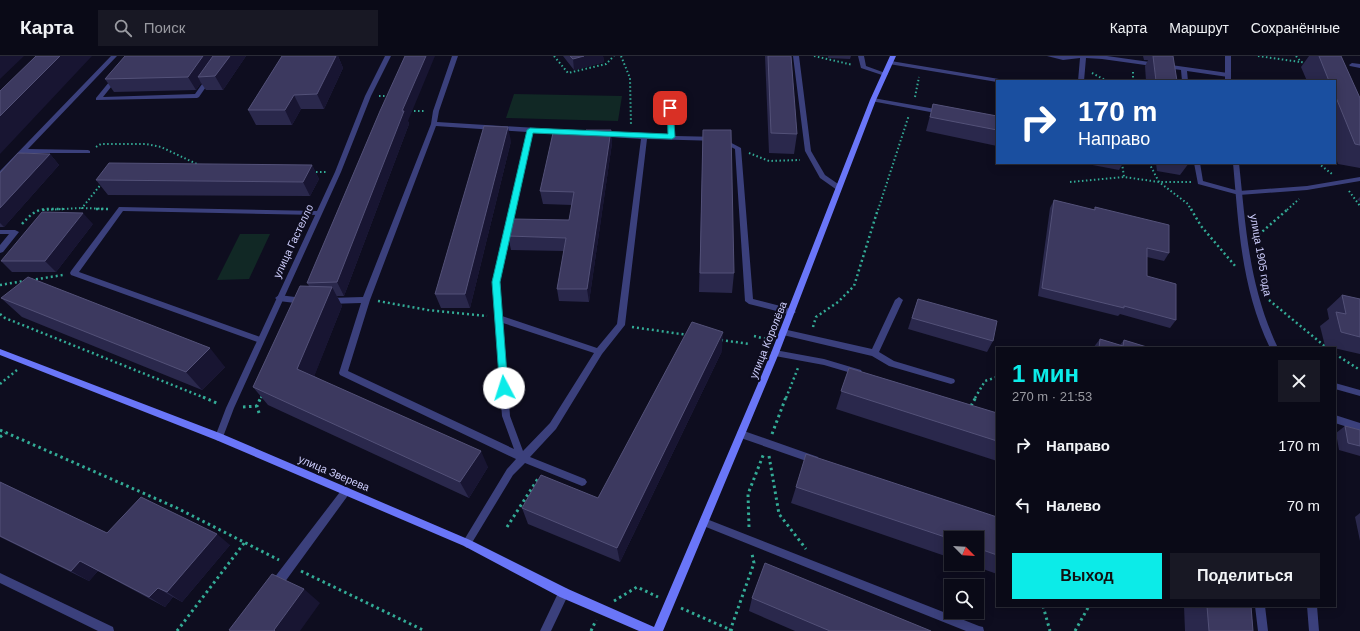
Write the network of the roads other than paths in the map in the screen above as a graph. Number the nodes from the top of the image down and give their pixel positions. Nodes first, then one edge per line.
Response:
1 (114, 56) edge
2 (388, 56) edge
3 (455, 56) edge
4 (796, 56) edge
5 (861, 56) edge
6 (1050, 56) edge
7 (1082, 56) edge
8 (1086, 56) edge
9 (1228, 56) edge
10 (1064, 57) edge
11 (892, 59) edge
12 (1352, 65) dead end
13 (1360, 66) edge
14 (1184, 68) junction
15 (213, 73) edge
16 (119, 74) edge
17 (885, 74) junction
18 (1228, 78) edge
19 (996, 80) edge
20 (1081, 80) edge
21 (1185, 80) edge
22 (669, 94) dead end
23 (873, 100) junction
24 (951, 114) edge
25 (434, 124) junction
26 (530, 130) junction
27 (644, 137) junction
28 (672, 137) junction
29 (23, 151) junction
30 (88, 152) road end
31 (1197, 164) edge
32 (1236, 164) edge
33 (0, 175) edge
34 (1360, 179) edge
35 (839, 188) junction
36 (1239, 193) junction
37 (318, 213) junction
38 (0, 232) edge
39 (0, 250) edge
40 (279, 298) junction
41 (366, 300) junction
42 (899, 300) dead end
43 (792, 312) junction
44 (498, 318) junction
45 (783, 332) junction
46 (260, 340) junction
47 (1274, 347) edge
48 (0, 352) edge
49 (598, 352) junction
50 (775, 353) junction
51 (874, 353) junction
52 (868, 375) edge
53 (951, 381) dead end
54 (1336, 386) edge
55 (1360, 394) edge
56 (1336, 419) edge
57 (1360, 427) edge
58 (741, 434) junction
59 (219, 437) junction
60 (521, 457) junction
61 (827, 464) edge
62 (582, 482) dead end
63 (346, 491) junction
64 (704, 522) junction
65 (467, 543) junction
66 (0, 578) edge
67 (564, 593) junction
68 (268, 595) edge
69 (1260, 607) edge
70 (1312, 607) edge
71 (109, 631) edge
72 (545, 631) edge
73 (651, 631) edge
74 (658, 631) edge
75 (979, 631) edge
76 (1262, 631) edge
77 (1314, 631) edge

1 - 29 street
2 - 37 street, улица Гастелло
3 - 25 street
4 - 35 street
5 - 17 street
6 - 10 street
7 - 10 street
7 - 20 street
8 - 14 street
9 - 18 street
11 - 17 main road, улица Королёва
11 - 19 street
12 - 13 street
14 - 18 street
14 - 21 street
15 - 16 street
17 - 23 main road, улица Королёва
22 - 28 street
23 - 24 street
23 - 35 main road, улица Королёва
25 - 26 street
25 - 41 street
26 - 27 street
26 - 44 street
27 - 28 street
27 - 49 street
28 - 43 street
29 - 30 street
29 - 33 street
31 - 36 street
32 - 36 street, улица 1905 года
34 - 36 street
35 - 43 main road, улица Королёва
36 - 47 street, улица 1905 года
37 - 40 street, улица Гастелло
37 - 46 street
38 - 39 street
40 - 41 street
40 - 46 street, улица Гастелло
41 - 60 street
42 - 51 street
43 - 45 main road, улица Королёва
44 - 49 street
44 - 60 street
45 - 50 main road, улица Королёва
45 - 51 street
46 - 59 street, улица Гастелло
48 - 59 main road, улица Зверева
49 - 60 street
50 - 52 street
50 - 58 main road, улица Королёва
51 - 53 street
54 - 55 street
56 - 57 street
58 - 61 street
58 - 64 main road, улица Королёва
59 - 63 main road, улица Зверева
60 - 62 street
60 - 65 street
63 - 65 main road, улица Зверева
63 - 68 street
64 - 74 main road, улица Королёва
64 - 75 street
65 - 67 main road, улица Зверева
66 - 71 street
67 - 72 street
67 - 73 main road, улица Зверева
69 - 76 street
70 - 77 street

